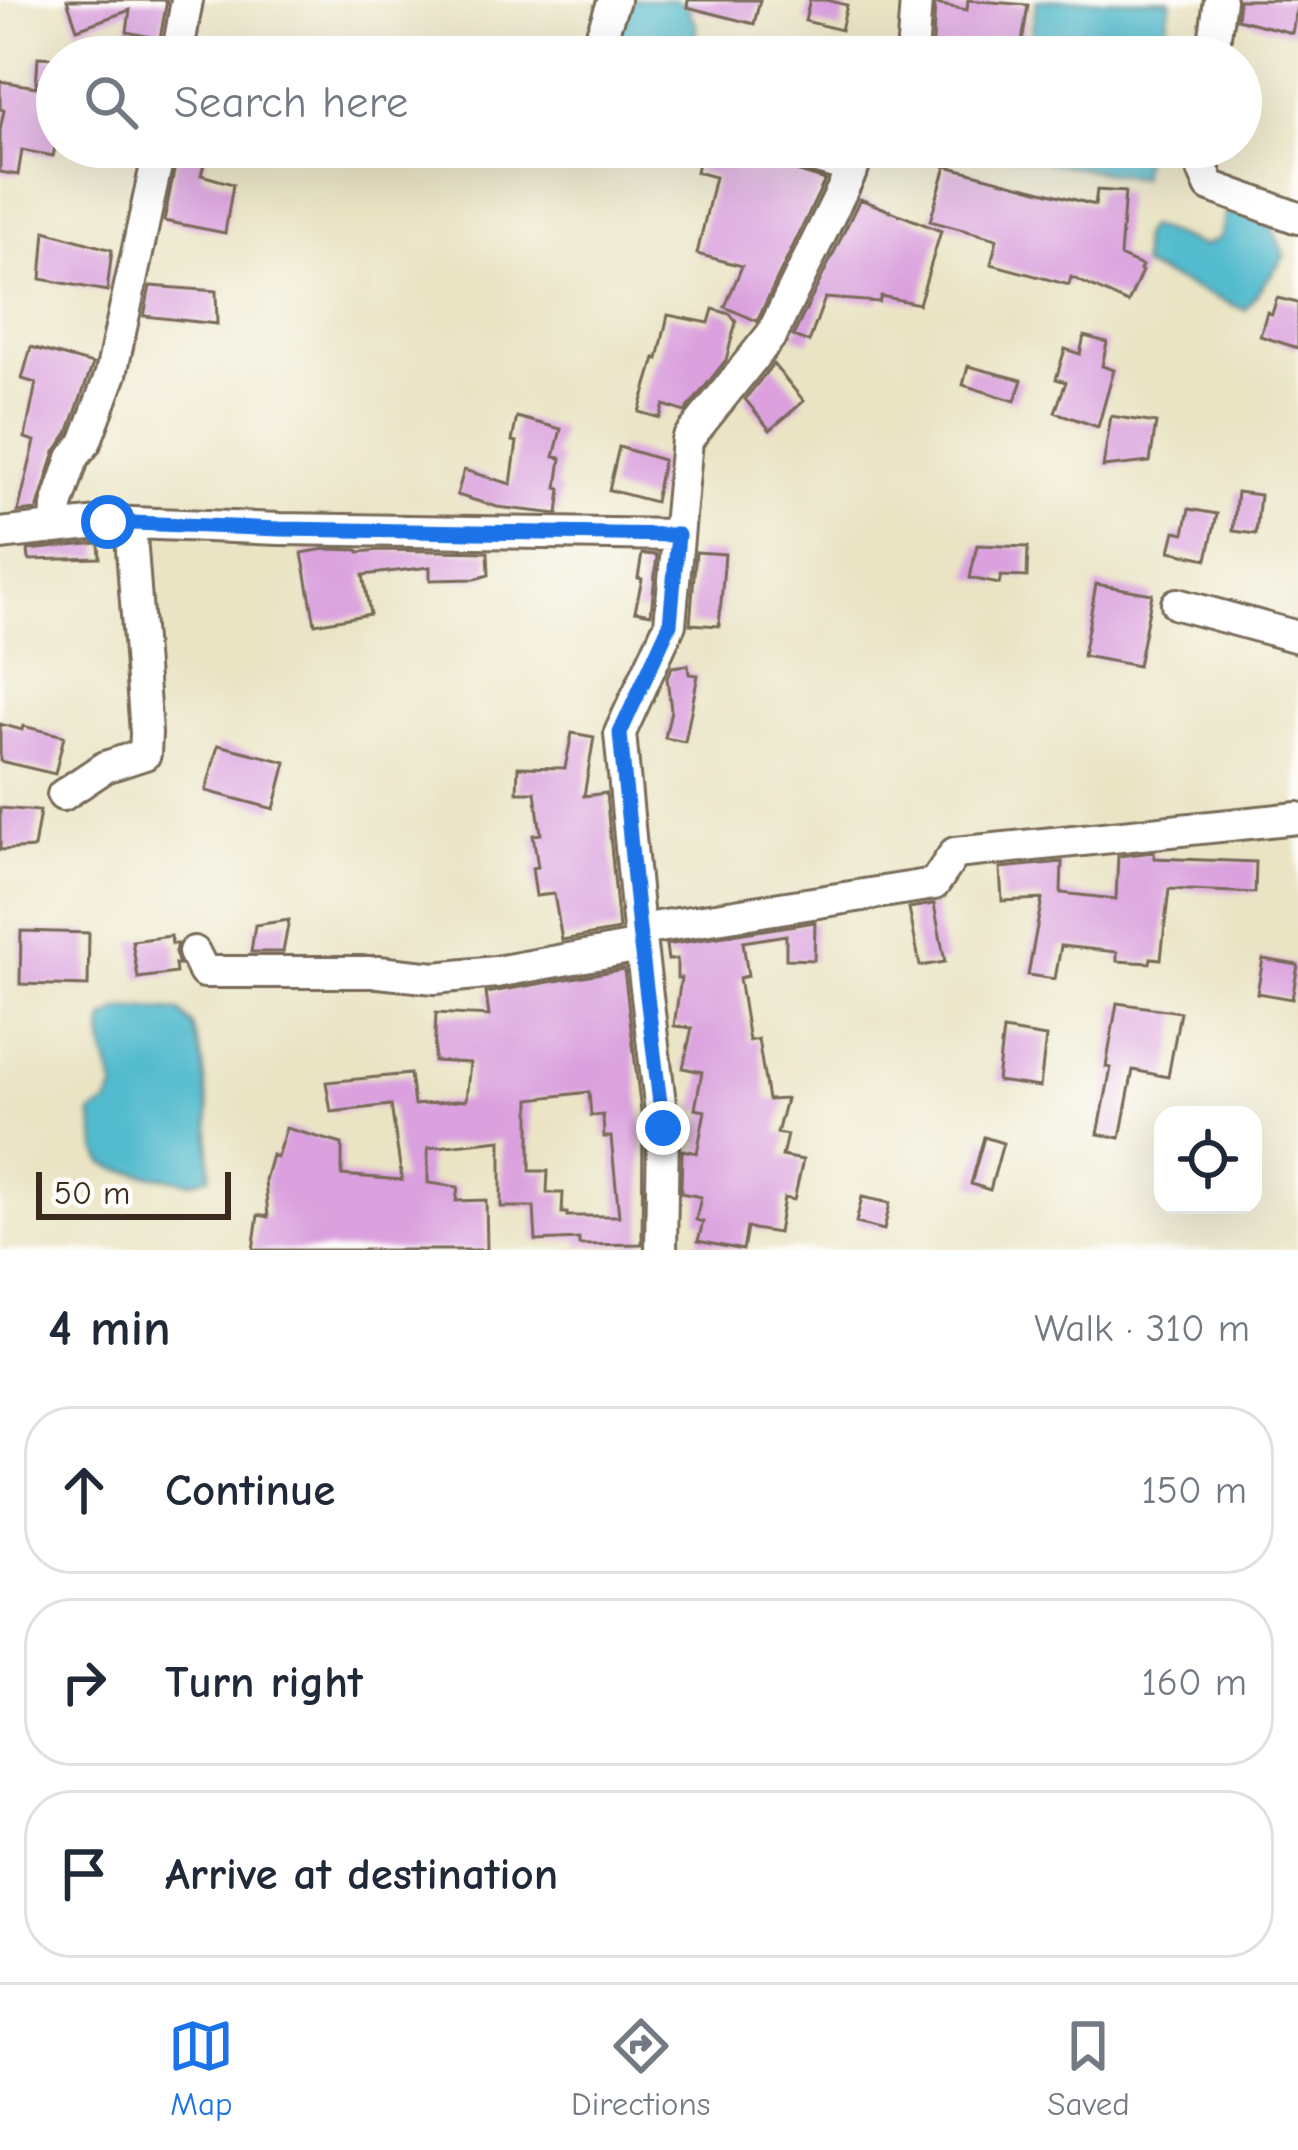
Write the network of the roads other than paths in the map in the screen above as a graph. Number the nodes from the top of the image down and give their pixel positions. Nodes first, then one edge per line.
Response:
1 (187, 0) edge
2 (614, 0) edge
3 (916, 0) edge
4 (1220, 0) edge
5 (181, 36) edge
6 (601, 36) edge
7 (913, 36) edge
8 (1215, 36) edge
9 (155, 168) edge
10 (853, 168) edge
11 (1202, 168) edge
12 (1298, 218) edge
13 (130, 523) junction
14 (56, 528) junction
15 (0, 535) edge
16 (678, 535) junction
17 (1177, 604) dead end
18 (1298, 637) edge
19 (63, 795) dead end
20 (1298, 818) edge
21 (640, 938) junction
22 (194, 952) dead end
23 (661, 1250) edge

1 - 5 street
2 - 6 street
3 - 7 street
4 - 8 street
9 - 14 street
10 - 16 street
11 - 12 street
13 - 14 street
13 - 16 street
13 - 19 street
14 - 15 street
16 - 21 street
17 - 18 street
20 - 21 street
21 - 22 street
21 - 23 street

